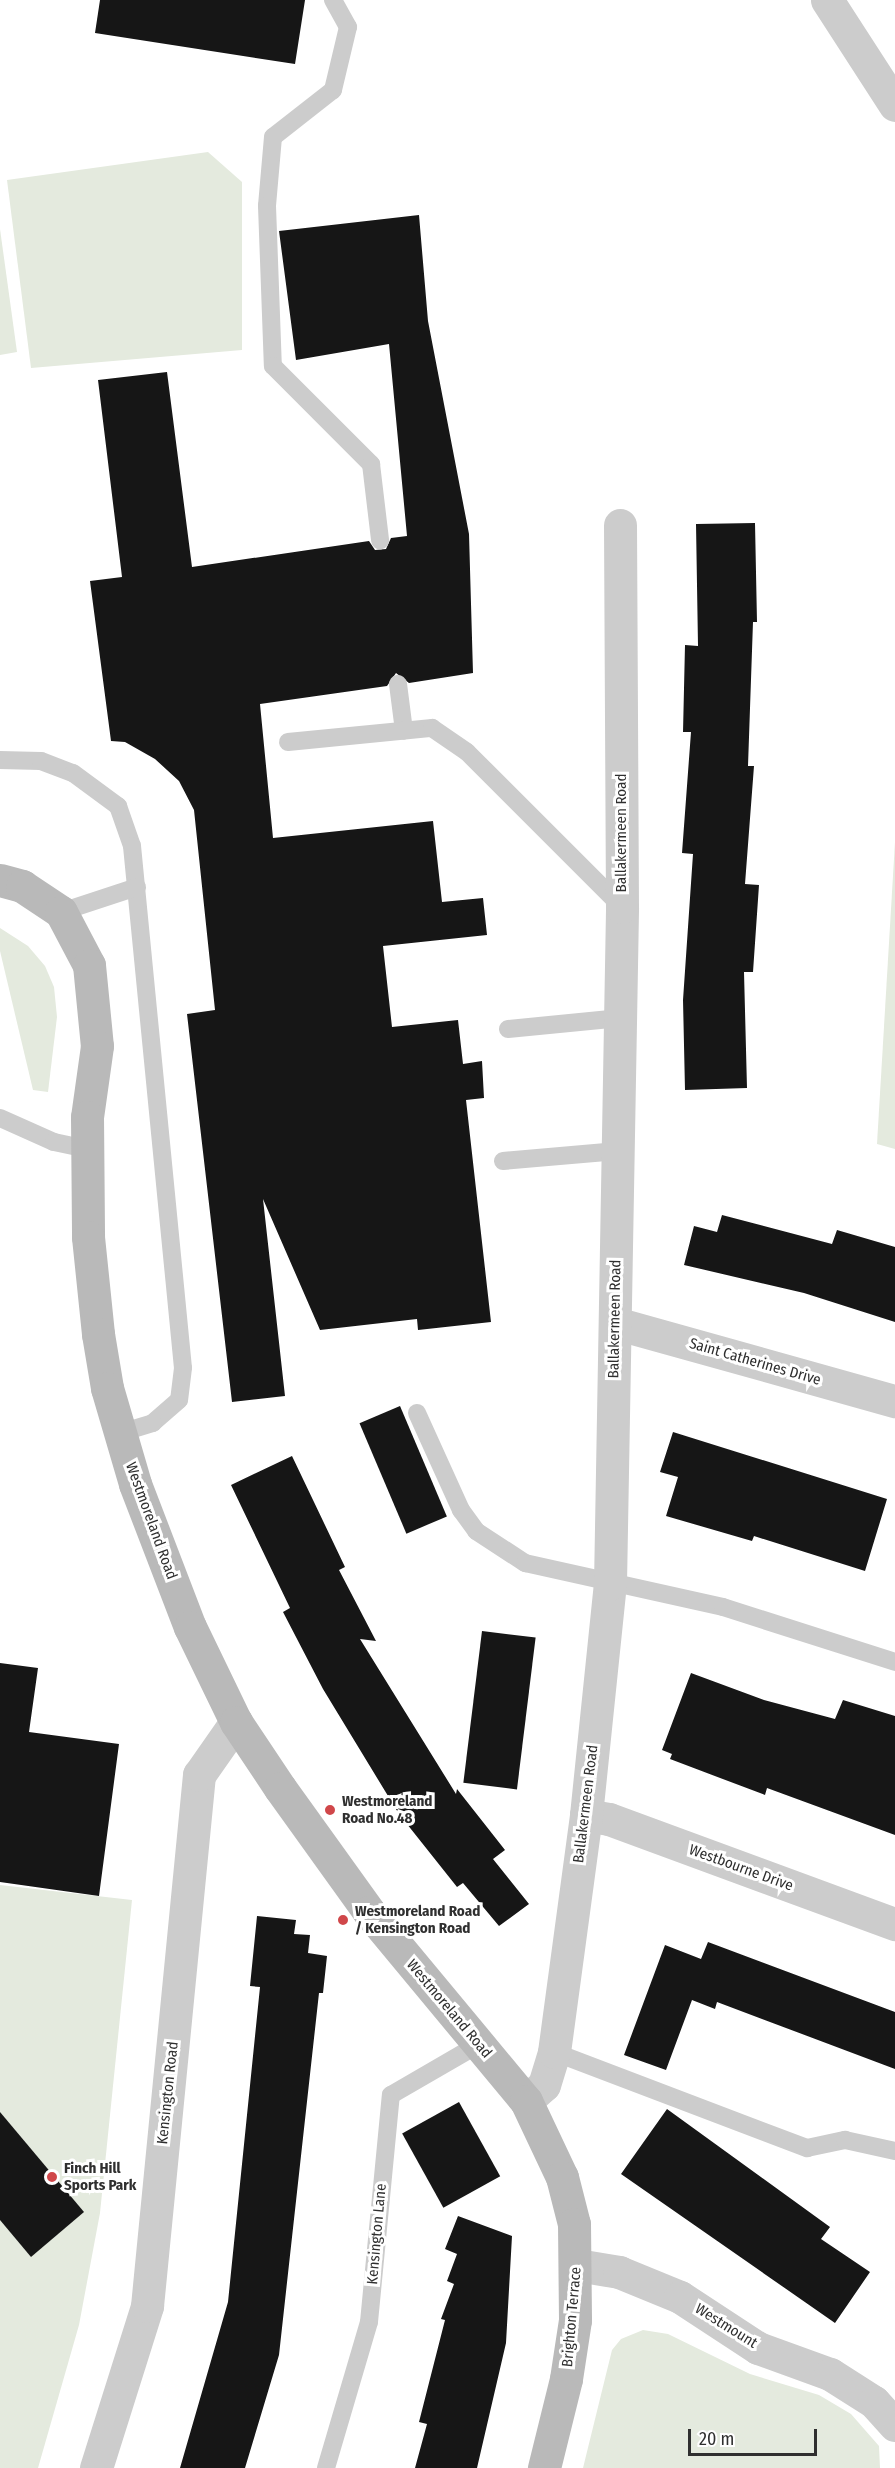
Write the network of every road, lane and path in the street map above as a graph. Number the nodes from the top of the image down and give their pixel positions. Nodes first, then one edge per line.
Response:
1 (333, 0) edge
2 (827, 0) edge
3 (895, 105) edge
4 (620, 525) dead end
5 (380, 540) dead end
6 (398, 684) dead end
7 (404, 731) junction
8 (288, 742) dead end
9 (0, 760) edge
10 (0, 880) edge
11 (137, 887) junction
12 (622, 907) junction
13 (61, 912) junction
14 (620, 1018) junction
15 (508, 1029) dead end
16 (0, 1118) edge
17 (88, 1149) junction
18 (618, 1151) junction
19 (503, 1161) dead end
20 (615, 1323) junction
21 (895, 1401) edge
22 (417, 1413) dead end
23 (120, 1433) junction
24 (610, 1584) junction
25 (895, 1662) edge
26 (236, 1722) junction
27 (586, 1815) junction
28 (895, 1924) edge
29 (478, 2044) junction
30 (554, 2052) junction
31 (526, 2101) junction
32 (895, 2151) edge
33 (577, 2265) junction
34 (895, 2425) edge
35 (96, 2468) edge
36 (326, 2468) edge
37 (544, 2468) edge

1 - 5 lane
2 - 3 street
4 - 12 street, Ballakermeen Road
6 - 7 lane
7 - 8 lane
7 - 12 lane
9 - 11 lane
10 - 13 main road, Westmoreland Road
11 - 13 lane
11 - 23 lane
12 - 14 street, Ballakermeen Road
13 - 17 main road, Westmoreland Road
14 - 15 lane
14 - 18 street, Ballakermeen Road
16 - 17 lane
17 - 23 main road, Westmoreland Road
18 - 19 lane
18 - 20 street, Ballakermeen Road
20 - 21 street, Saint Catherines Drive
20 - 24 street, Ballakermeen Road
22 - 24 lane
23 - 26 main road, Westmoreland Road
24 - 25 lane
24 - 27 street, Ballakermeen Road
26 - 29 main road, Westmoreland Road
26 - 35 street, Kensington Road
27 - 28 street, Westbourne Drive
27 - 30 street, Ballakermeen Road
29 - 31 main road, Westmoreland Road
29 - 36 lane, Kensington Lane
30 - 31 street, Ballakermeen Road
30 - 32 lane
31 - 33 main road, Brighton Terrace
33 - 34 street, Westmount
33 - 37 main road, Brighton Terrace

